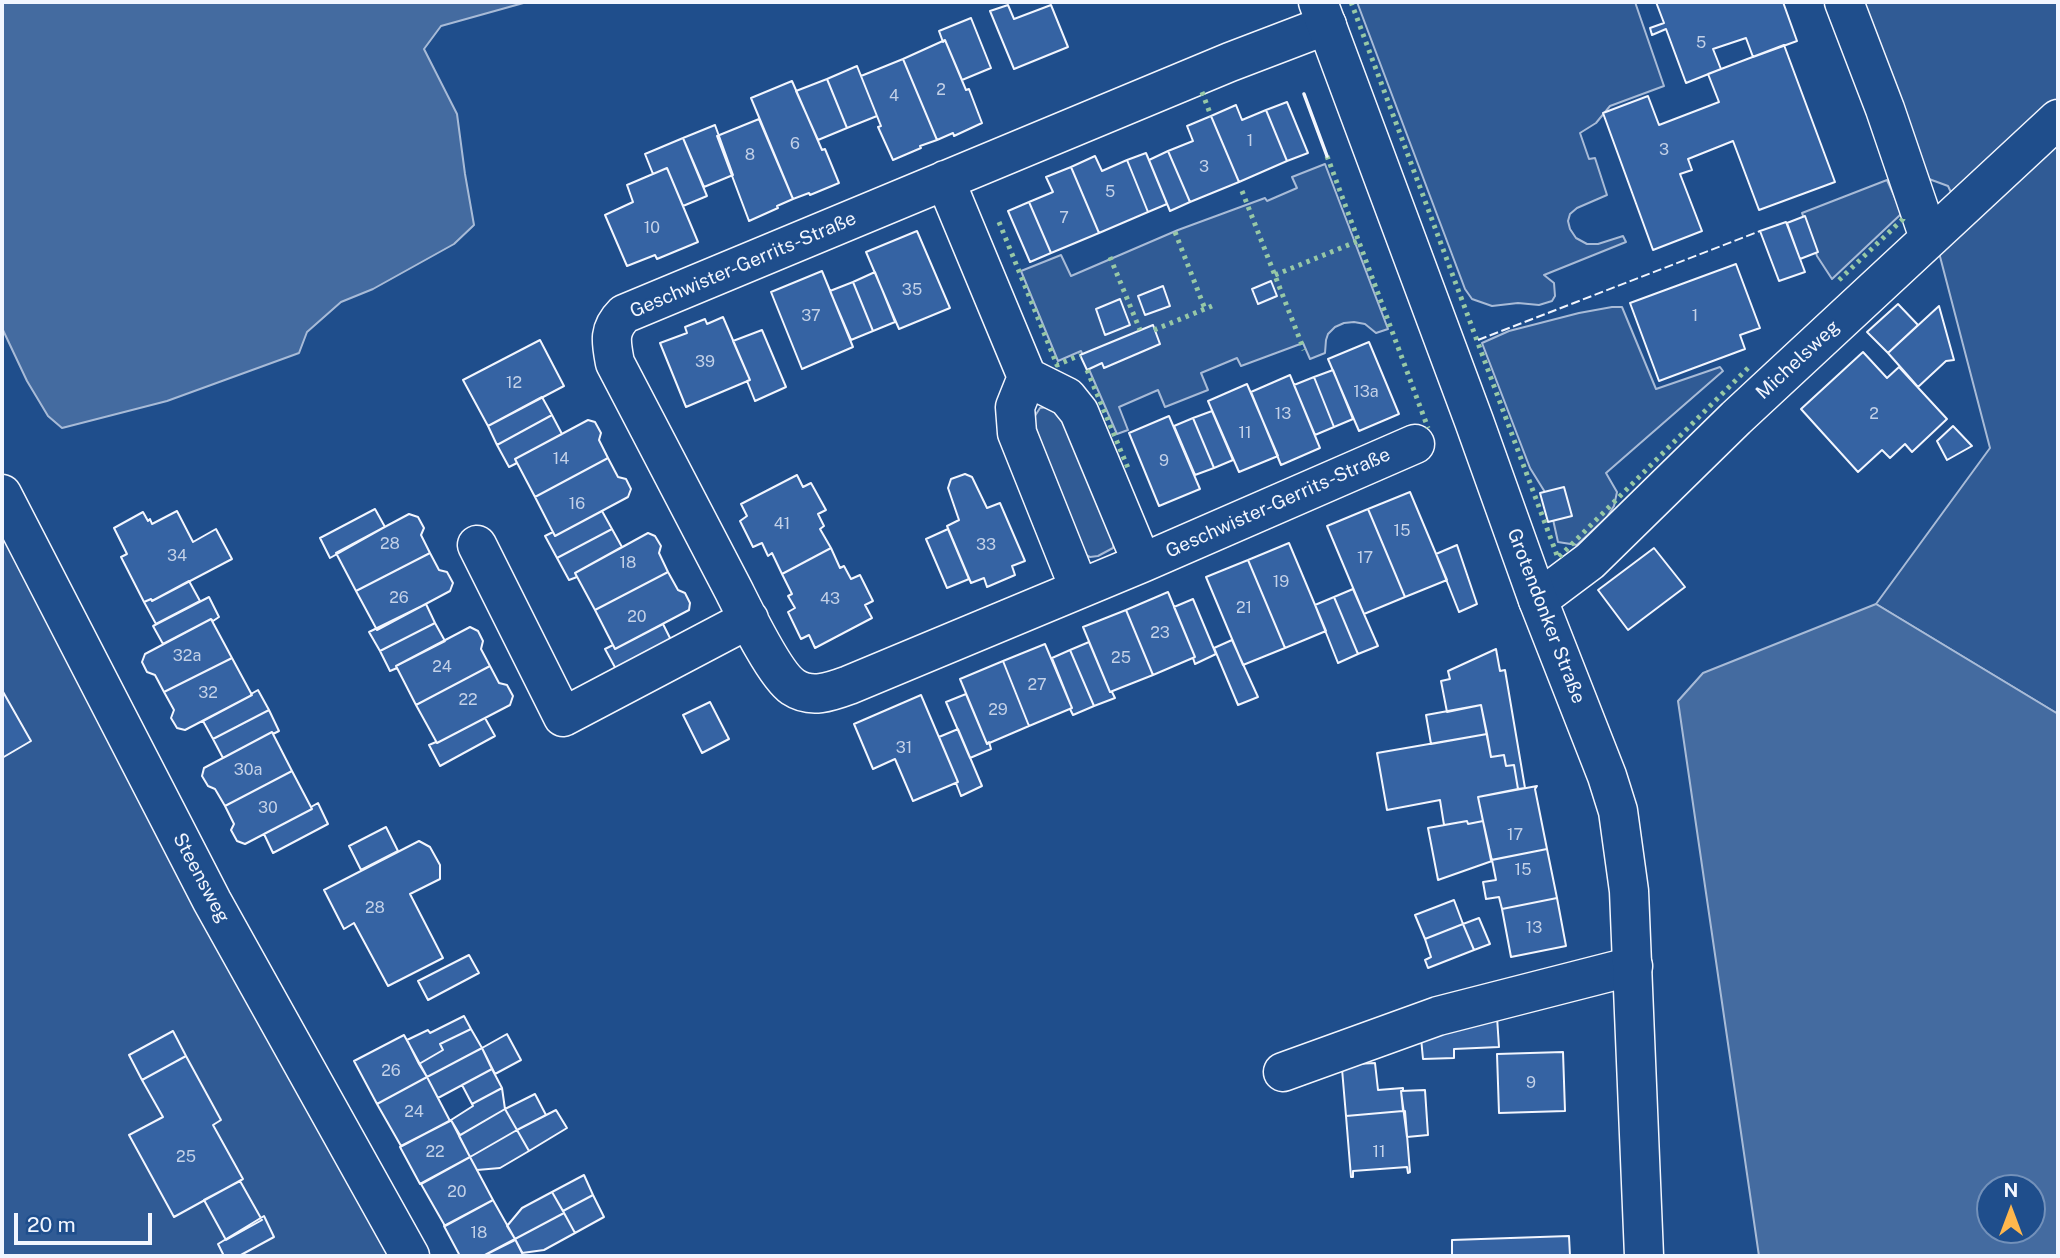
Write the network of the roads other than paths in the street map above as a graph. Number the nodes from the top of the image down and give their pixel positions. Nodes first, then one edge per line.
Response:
1 (1844, 2) edge
2 (1322, 14) edge
3 (2058, 119) edge
4 (945, 180) junction
5 (1928, 238) junction
6 (1027, 377) junction
7 (1415, 444) dead end
8 (2, 494) edge
9 (477, 545) dead end
10 (1142, 563) junction
11 (1079, 588) junction
12 (1538, 600) junction
13 (749, 619) junction
14 (1633, 966) junction
15 (1283, 1072) dead end
16 (410, 1256) edge
17 (1644, 1256) edge

1 - 5 street
2 - 4 street, Geschwister-Gerrits-Straße
2 - 12 street, Grotendonker Straße
3 - 5 street, Michelsweg
4 - 6 street
4 - 13 street, Geschwister-Gerrits-Straße
5 - 12 street, Michelsweg
6 - 10 street, Geschwister-Gerrits-Straße
6 - 11 street
7 - 10 street, Geschwister-Gerrits-Straße
8 - 16 street, Steensweg
9 - 13 street
10 - 11 street, Geschwister-Gerrits-Straße
11 - 13 street, Geschwister-Gerrits-Straße
12 - 14 street, Grotendonker Straße
14 - 15 street
14 - 17 street, Grotendonker Straße

